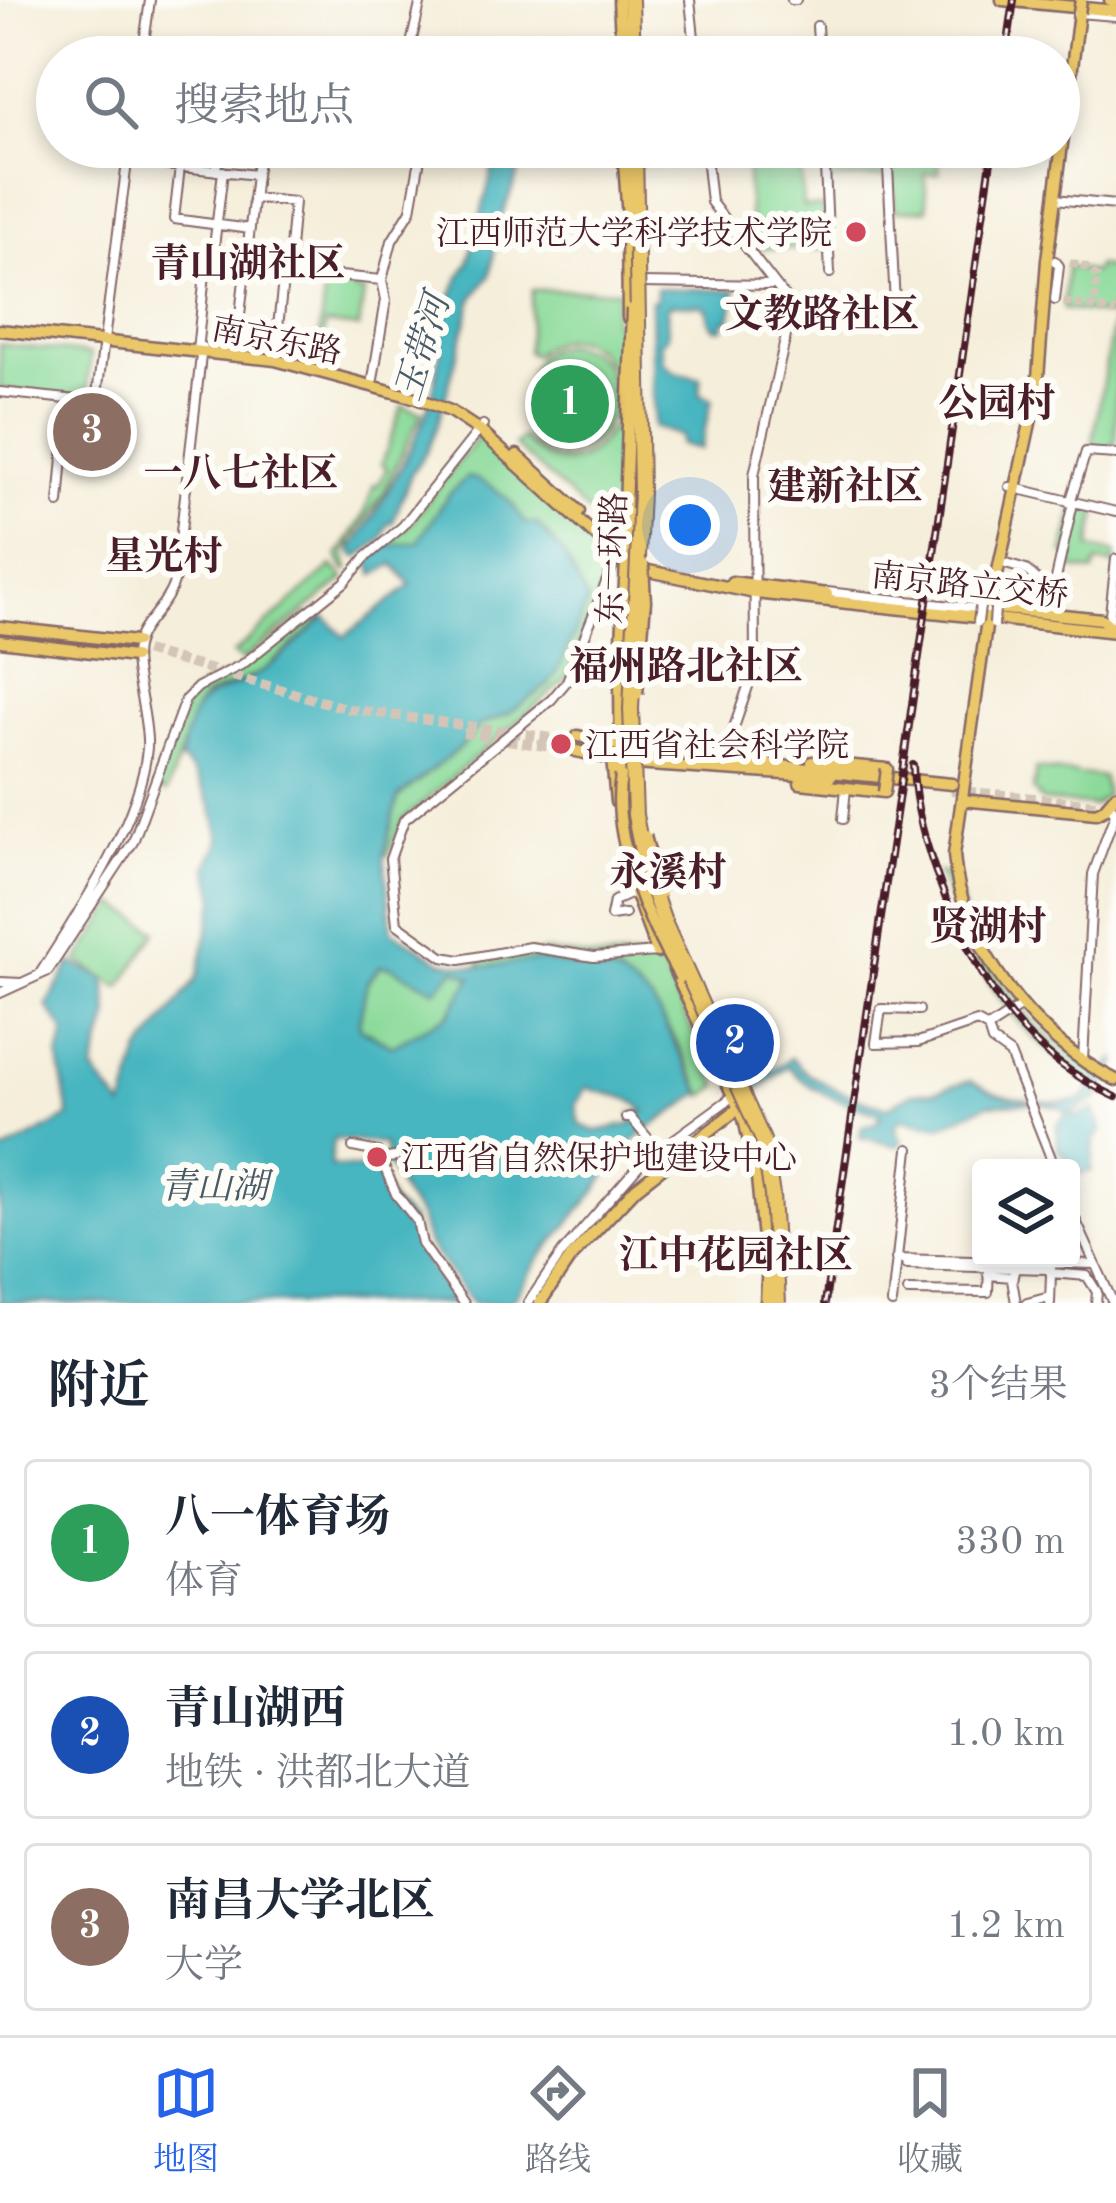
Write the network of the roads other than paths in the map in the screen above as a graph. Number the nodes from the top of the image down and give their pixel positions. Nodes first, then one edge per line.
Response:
1 (150, 0) edge
2 (421, 0) edge
3 (628, 0) edge
4 (689, 0) edge
5 (1002, 0) edge
6 (1038, 0) edge
7 (1077, 5) edge
8 (1115, 6) edge
9 (817, 26) dead end
10 (145, 36) edge
11 (413, 36) edge
12 (631, 36) edge
13 (693, 36) edge
14 (818, 36) edge
15 (1073, 36) edge
16 (1073, 36) edge
17 (126, 168) edge
18 (181, 168) edge
19 (196, 168) edge
20 (257, 168) edge
21 (418, 168) edge
22 (632, 168) edge
23 (632, 168) edge
24 (633, 168) edge
25 (708, 168) edge
26 (825, 168) edge
27 (888, 168) edge
28 (1056, 168) edge
29 (1059, 168) edge
30 (219, 171) junction
31 (256, 175) junction
32 (254, 198) junction
33 (1055, 199) junction
34 (1116, 205) edge
35 (217, 225) junction
36 (250, 229) junction
37 (633, 236) junction
38 (1051, 261) junction
39 (1070, 263) dead end
40 (212, 264) junction
41 (245, 268) junction
42 (286, 272) junction
43 (830, 272) dead end
44 (382, 280) junction
45 (640, 283) junction
46 (776, 285) junction
47 (895, 304) dead end
48 (632, 309) junction
49 (0, 327) edge
50 (103, 338) junction
51 (200, 349) junction
52 (236, 350) junction
53 (275, 356) junction
54 (374, 379) junction
55 (0, 392) edge
56 (428, 399) junction
57 (68, 400) junction
58 (481, 428) junction
59 (1116, 454) edge
60 (1013, 488) junction
61 (60, 499) dead end
62 (1072, 503) junction
63 (1116, 512) edge
64 (630, 515) junction
65 (598, 528) junction
66 (625, 558) junction
67 (1116, 559) edge
68 (998, 562) junction
69 (644, 568) junction
70 (754, 588) junction
71 (988, 605) junction
72 (986, 624) junction
73 (1113, 629) edge
74 (0, 634) edge
75 (136, 642) junction
76 (114, 647) junction
77 (134, 657) junction
78 (634, 704) junction
79 (578, 736) tunnel mouth
80 (619, 744) junction
81 (635, 749) junction
82 (576, 751) tunnel mouth
83 (663, 751) junction
84 (616, 759) junction
85 (697, 760) tunnel mouth
86 (634, 764) junction
87 (722, 764) junction
88 (662, 766) junction
89 (832, 775) junction
90 (621, 776) junction
91 (952, 787) tunnel mouth
92 (846, 788) junction
93 (961, 802) junction
94 (1113, 808) edge
95 (843, 819) dead end
96 (127, 821) junction
97 (642, 825) junction
98 (140, 826) junction
99 (634, 892) junction
100 (625, 914) dead end
101 (662, 951) junction
102 (680, 977) junction
103 (36, 980) junction
104 (0, 982) edge
105 (0, 993) edge
106 (1023, 1005) junction
107 (919, 1010) dead end
108 (988, 1028) junction
109 (714, 1030) junction
110 (1082, 1060) junction
111 (1114, 1079) edge
112 (746, 1088) junction
113 (738, 1106) junction
114 (628, 1117) dead end
115 (654, 1145) junction
116 (352, 1147) dead end
117 (909, 1149) dead end
118 (1052, 1159) edge
119 (1080, 1230) edge
120 (772, 1257) junction
121 (896, 1258) junction
122 (1095, 1264) junction
123 (908, 1265) dead end
124 (1051, 1268) junction
125 (988, 1271) junction
126 (1014, 1273) junction
127 (908, 1291) dead end
128 (989, 1298) edge
129 (1050, 1300) edge
130 (464, 1303) edge
131 (528, 1303) edge
132 (542, 1303) edge
133 (775, 1303) edge
134 (892, 1303) edge
135 (1016, 1303) edge
136 (1030, 1303) edge
137 (1096, 1303) edge
138 (1113, 1303) edge

1 - 10 street
2 - 11 street
3 - 12 highway
4 - 13 street
5 - 8 main road
6 - 8 main road
7 - 8 main road
7 - 15 main road
7 - 16 main road
9 - 14 street
17 - 50 street
18 - 35 street
19 - 30 street
20 - 31 street
21 - 44 street
22 - 37 highway, 东一环路, bridge
23 - 64 main road
24 - 45 main road
25 - 46 street
26 - 43 street
27 - 47 street
28 - 60 main road
29 - 33 main road
30 - 31 street
30 - 35 street
31 - 32 street
32 - 36 street
32 - 42 street
33 - 34 street
33 - 38 main road
35 - 36 street
35 - 40 street
36 - 41 street
37 - 48 highway, 东一环路, bridge
37 - 64 highway, 东一环路, bridge
38 - 39 street
38 - 60 main road
40 - 41 street
40 - 51 street
41 - 42 street
41 - 52 street
42 - 44 street
42 - 53 street
44 - 54 street
45 - 46 street
45 - 69 main road
46 - 70 street
48 - 64 main road, bridge
48 - 102 highway, 东一环路, bridge
49 - 50 main road, 南京东路
50 - 51 main road, 南京东路
50 - 57 street
51 - 52 main road, 南京东路
51 - 56 main road, 南京东路
51 - 75 street
52 - 53 main road, 南京东路
53 - 54 main road, 南京东路
54 - 56 main road, 南京东路
55 - 57 street
56 - 58 main road, 南京东路
57 - 61 street
58 - 65 main road, 南京东路
58 - 66 main road, 南京东路
58 - 98 street
59 - 62 street
60 - 62 street
60 - 68 main road
60 - 71 main road
62 - 63 street
62 - 68 street
64 - 65 main road
64 - 66 main road
64 - 78 main road, bridge
64 - 109 highway, 东一环路, bridge
65 - 66 main road, 南京东路
66 - 69 main road, 南京路立交桥
66 - 80 main road
66 - 101 street
67 - 73 street
68 - 71 main road
69 - 70 main road, 南京路立交桥
69 - 78 main road
70 - 73 main road, 南京路立交桥
70 - 87 street
71 - 72 street, bridge
71 - 72 street, bridge
71 - 73 main road
72 - 73 main road
72 - 93 main road
74 - 76 main road
75 - 76 main road
75 - 77 street
76 - 77 main road
77 - 96 street
78 - 81 main road
79 - 80 main road
80 - 81 main road
80 - 84 main road
81 - 83 main road
81 - 86 main road
82 - 84 main road
83 - 87 main road
83 - 88 street
84 - 86 main road
84 - 90 main road
84 - 99 main road
85 - 89 main road
86 - 88 main road
86 - 97 main road
87 - 88 main road
87 - 89 main road
87 - 92 main road
87 - 92 main road, bridge
89 - 91 main road
90 - 101 main road
90 - 102 main road, bridge
92 - 95 street
93 - 94 main road
93 - 106 main road
94 - 110 street
96 - 98 street
96 - 103 street
97 - 109 main road, bridge
97 - 112 main road
98 - 103 street
99 - 100 street
99 - 101 main road
101 - 113 main road
102 - 120 highway, 东一环路, bridge
103 - 104 street
103 - 105 street
106 - 108 street
106 - 110 main road
107 - 108 street
108 - 118 street
109 - 120 highway, 东一环路, bridge
110 - 111 main road
112 - 113 street
112 - 133 main road
113 - 115 street
113 - 132 main road
113 - 133 main road
114 - 115 street
115 - 131 street
116 - 130 street
117 - 121 street
119 - 122 street
120 - 133 highway, 东一环路, bridge
121 - 124 street
121 - 134 street
122 - 124 street
122 - 138 street
123 - 125 street
124 - 126 street
124 - 129 street
124 - 137 street
125 - 126 street
125 - 128 street
126 - 135 street
127 - 128 street
129 - 136 street

